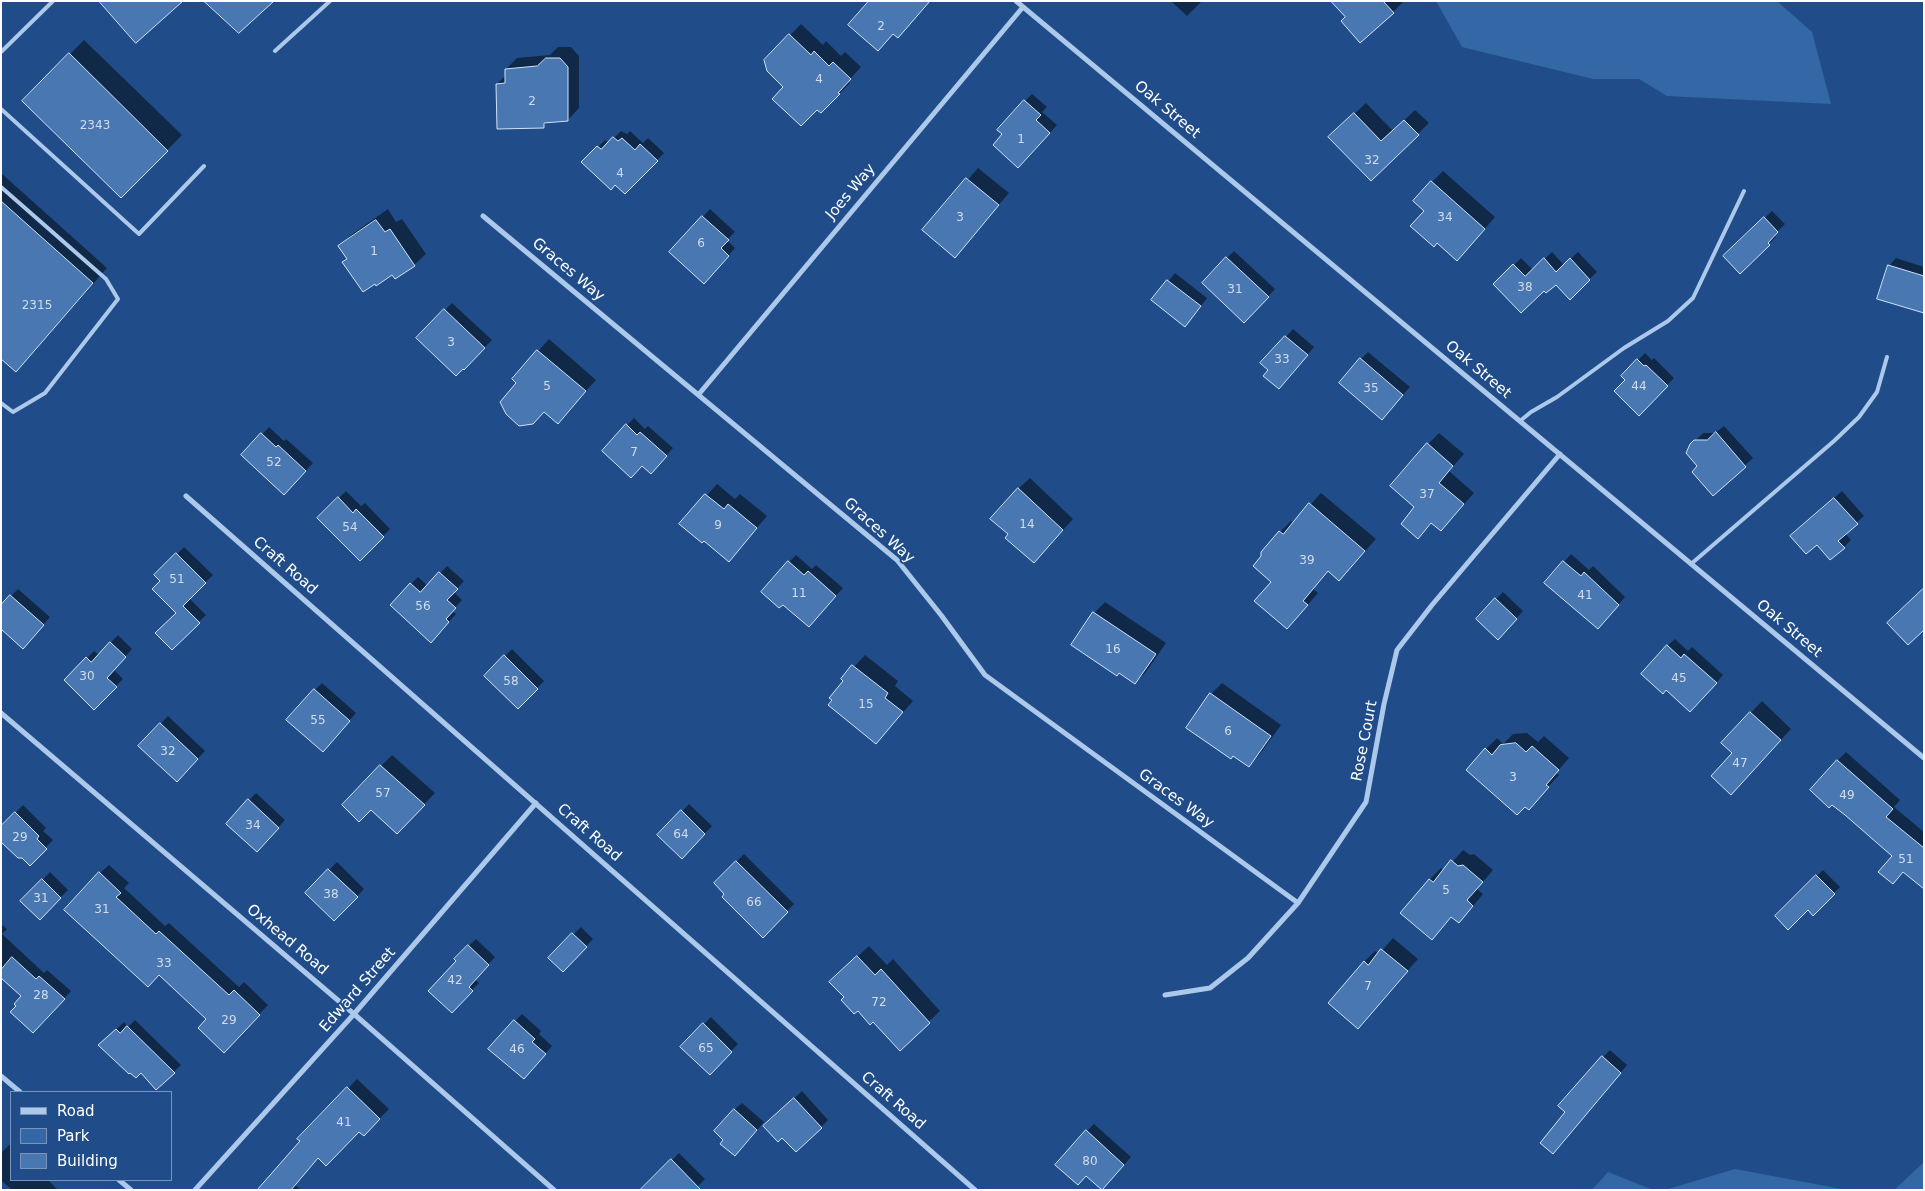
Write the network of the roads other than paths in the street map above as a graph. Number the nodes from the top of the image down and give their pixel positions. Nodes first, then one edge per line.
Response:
1 (53, 1) edge
2 (330, 1) edge
3 (1016, 1) edge
4 (1023, 7) junction
5 (275, 51) dead end
6 (1, 52) edge
7 (1, 109) edge
8 (204, 166) dead end
9 (1, 187) edge
10 (1744, 192) dead end
11 (483, 216) dead end
12 (1887, 357) dead end
13 (699, 394) junction
14 (1, 403) edge
15 (1520, 421) junction
16 (1560, 454) junction
17 (186, 496) dead end
18 (1691, 564) junction
19 (1, 713) edge
20 (1924, 758) edge
21 (536, 803) junction
22 (1298, 903) junction
23 (1165, 995) dead end
24 (354, 1014) junction
25 (1, 1076) edge
26 (19, 1091) edge
27 (120, 1181) edge
28 (131, 1190) edge
29 (194, 1190) edge
30 (554, 1190) edge
31 (975, 1190) edge

1 - 6 lane
2 - 5 lane
3 - 4 street, Oak Street
4 - 13 street, Joes Way
4 - 15 street, Oak Street
7 - 8 lane
9 - 14 lane
10 - 15 lane
11 - 13 street, Graces Way
12 - 18 lane
13 - 22 street, Graces Way
15 - 16 street, Oak Street
16 - 18 street, Oak Street
16 - 22 street, Rose Court
17 - 21 street, Craft Road
18 - 20 street, Oak Street
19 - 24 street, Oxhead Road
21 - 24 street, Edward Street
21 - 31 street, Craft Road
22 - 23 street, Rose Court
24 - 29 street, Edward Street
24 - 30 street, Oxhead Road
25 - 26 street
27 - 28 street

